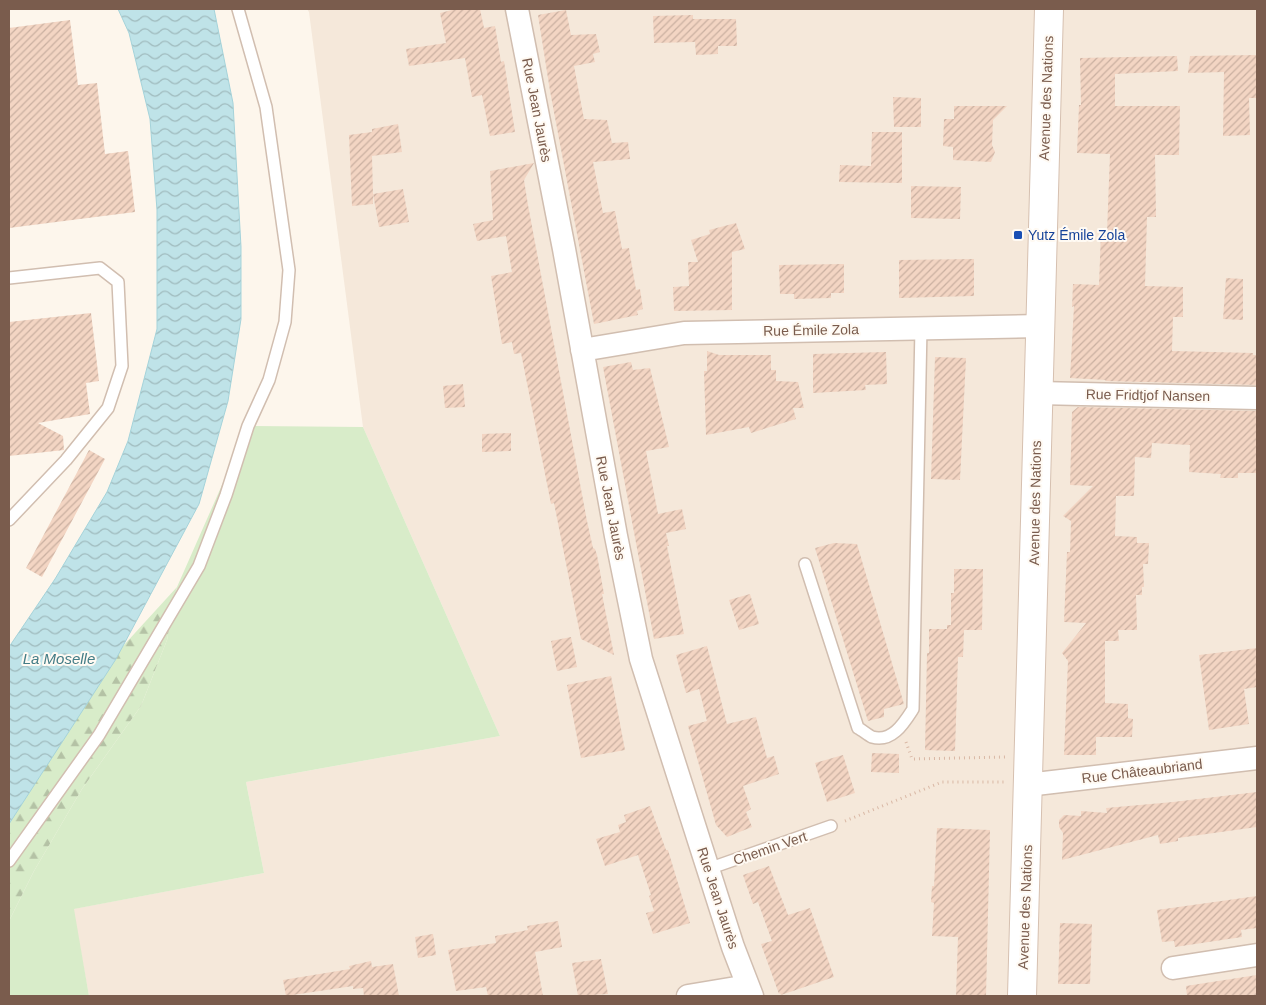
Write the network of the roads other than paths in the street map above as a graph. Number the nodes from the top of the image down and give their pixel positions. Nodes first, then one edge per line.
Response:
1 (238, 9) edge
2 (517, 9) edge
3 (1049, 9) edge
4 (9, 278) edge
5 (1040, 326) junction
6 (921, 328) junction
7 (582, 350) junction
8 (1038, 392) junction
9 (1257, 398) edge
10 (9, 520) edge
11 (805, 564) dead end
12 (1257, 758) edge
13 (1028, 772) junction
14 (831, 826) road end
15 (9, 861) edge
16 (708, 869) junction
17 (1257, 955) edge
18 (1173, 968) dead end
19 (750, 991) edge
20 (688, 996) edge
21 (1022, 996) edge

1 - 15 lane
2 - 7 street, Rue Jean Jaurès
3 - 5 main road, Avenue des Nations
4 - 10 lane
5 - 6 street, Rue Émile Zola
5 - 8 main road, Avenue des Nations
6 - 7 street, Rue Émile Zola
6 - 11 lane
7 - 16 street, Rue Jean Jaurès
8 - 9 street, Rue Fridtjof Nansen
8 - 13 main road, Avenue des Nations
12 - 13 street, Rue Châteaubriand
13 - 21 main road, Avenue des Nations
14 - 16 lane, Chemin Vert
16 - 19 street, Rue Jean Jaurès
17 - 18 street
19 - 20 street

